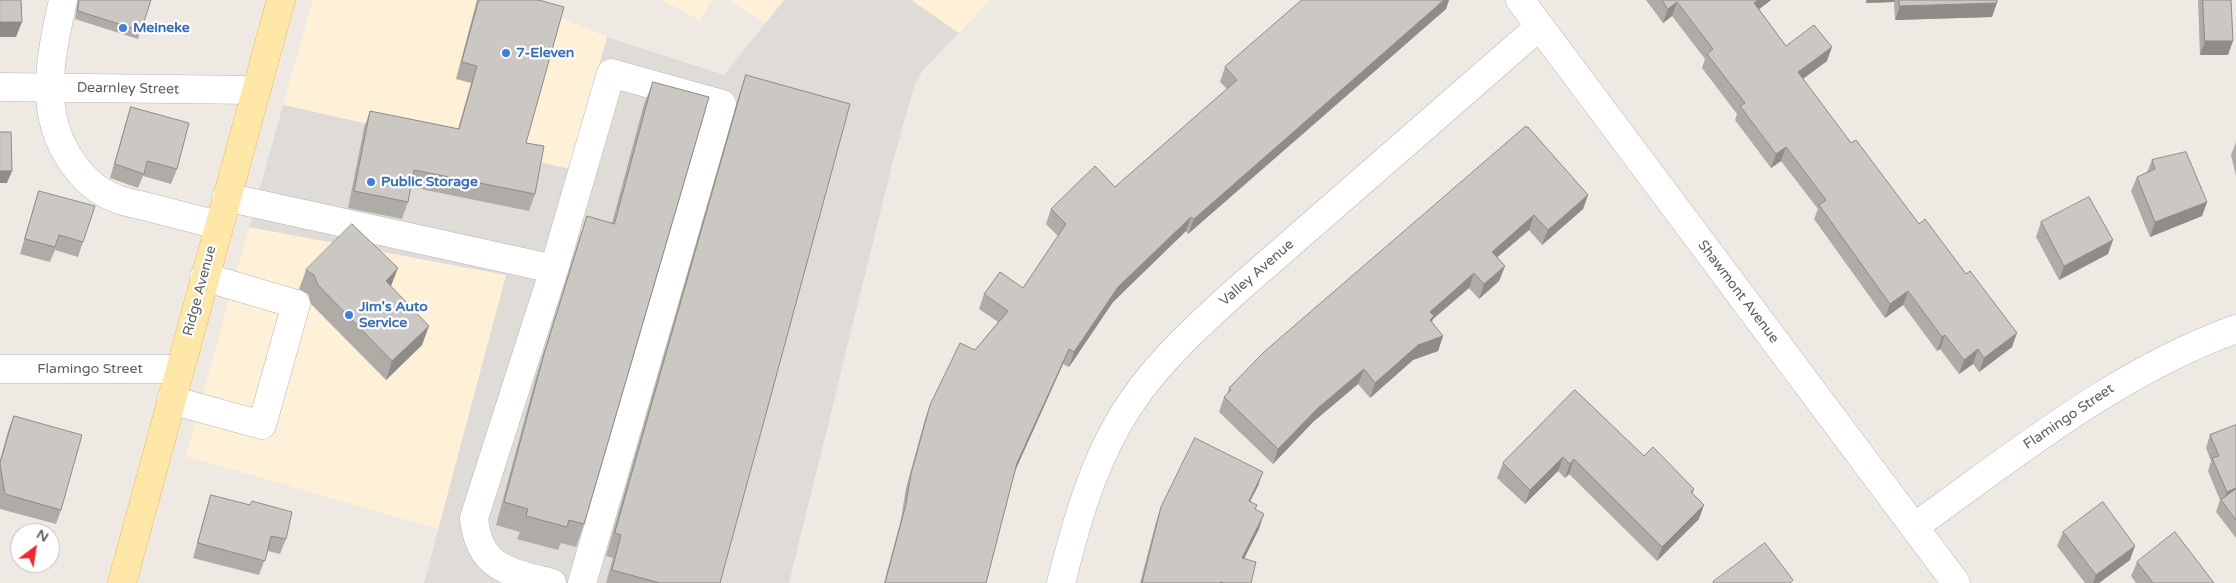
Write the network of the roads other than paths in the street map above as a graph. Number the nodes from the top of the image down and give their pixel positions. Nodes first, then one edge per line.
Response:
1 (62, 0) edge
2 (281, 0) edge
3 (1520, 0) edge
4 (1540, 26) junction
5 (0, 87) edge
6 (50, 87) junction
7 (255, 90) junction
8 (226, 197) junction
9 (218, 225) junction
10 (554, 269) junction
11 (204, 277) junction
12 (2236, 329) edge
13 (0, 369) edge
14 (180, 369) junction
15 (171, 400) junction
16 (1914, 527) junction
17 (122, 583) edge
18 (552, 583) edge
19 (582, 583) edge
20 (1061, 583) edge
21 (1956, 583) edge

1 - 6 street
2 - 7 main road, Ridge Avenue
3 - 4 street, Shawmont Avenue
4 - 16 street, Shawmont Avenue
4 - 20 street, Valley Avenue
5 - 6 street, Dearnley Street
6 - 7 street, Dearnley Street
6 - 9 street
7 - 8 main road, Ridge Avenue
8 - 9 main road, Ridge Avenue
8 - 10 street
9 - 11 main road, Ridge Avenue
10 - 18 street
10 - 19 street
11 - 14 main road, Ridge Avenue
11 - 15 street
12 - 16 street, Flamingo Street
13 - 14 street, Flamingo Street
14 - 15 main road, Ridge Avenue
15 - 17 main road, Ridge Avenue
16 - 21 street, Shawmont Avenue

